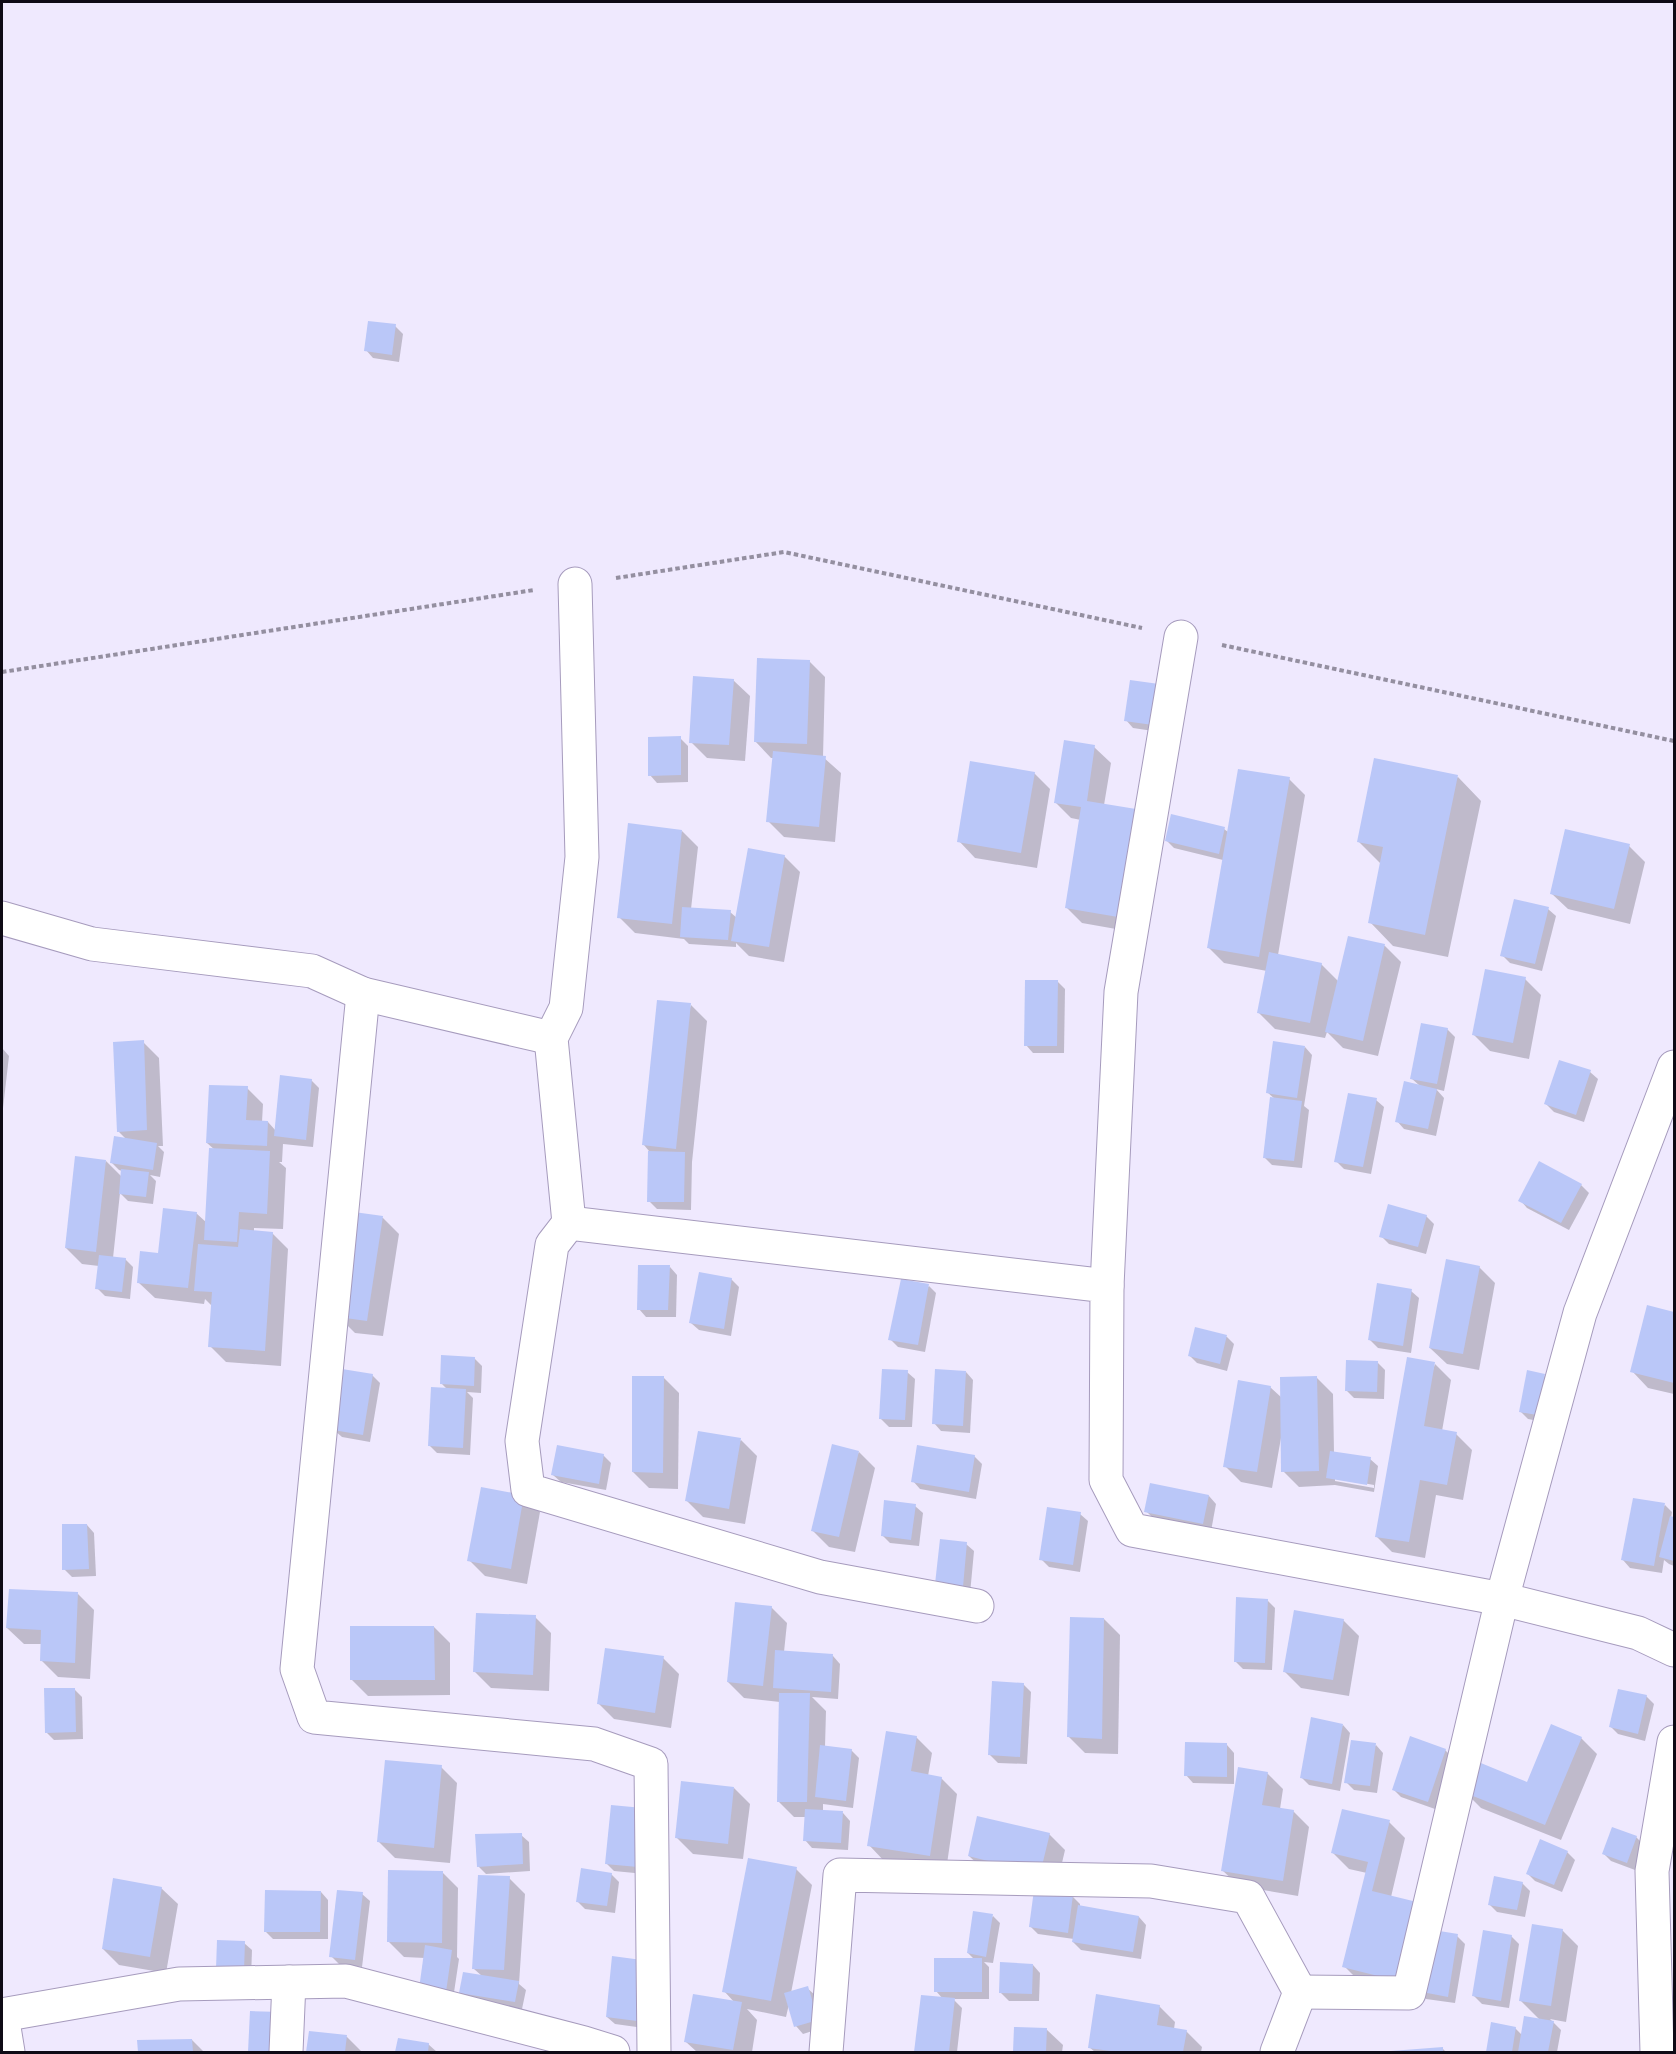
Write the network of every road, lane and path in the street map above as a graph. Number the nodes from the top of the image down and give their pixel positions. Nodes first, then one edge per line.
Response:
1 (575, 584) junction
2 (1181, 636) junction
3 (2, 672) edge
4 (1674, 741) edge
5 (2, 918) edge
6 (363, 994) junction
7 (552, 1038) junction
8 (1674, 1067) edge
9 (569, 1223) junction
10 (1107, 1286) junction
11 (1502, 1599) junction
12 (978, 1606) dead end
13 (1674, 1650) edge
14 (1674, 1742) edge
15 (289, 1982) junction
16 (1300, 1992) junction
17 (2, 2015) edge
18 (8, 2052) edge
19 (286, 2052) edge
20 (613, 2052) edge
21 (654, 2052) edge
22 (826, 2052) edge
23 (1277, 2052) edge
24 (1657, 2052) edge

1 - 2 path
1 - 3 path
1 - 7 street
2 - 4 path
2 - 10 street
5 - 6 street
6 - 7 street
6 - 21 street
7 - 9 street
8 - 11 street
9 - 10 street
9 - 12 street
10 - 11 street
11 - 13 street
11 - 16 street
14 - 24 street
15 - 17 street
15 - 19 street
15 - 20 street
16 - 22 street
16 - 23 street
17 - 18 street

